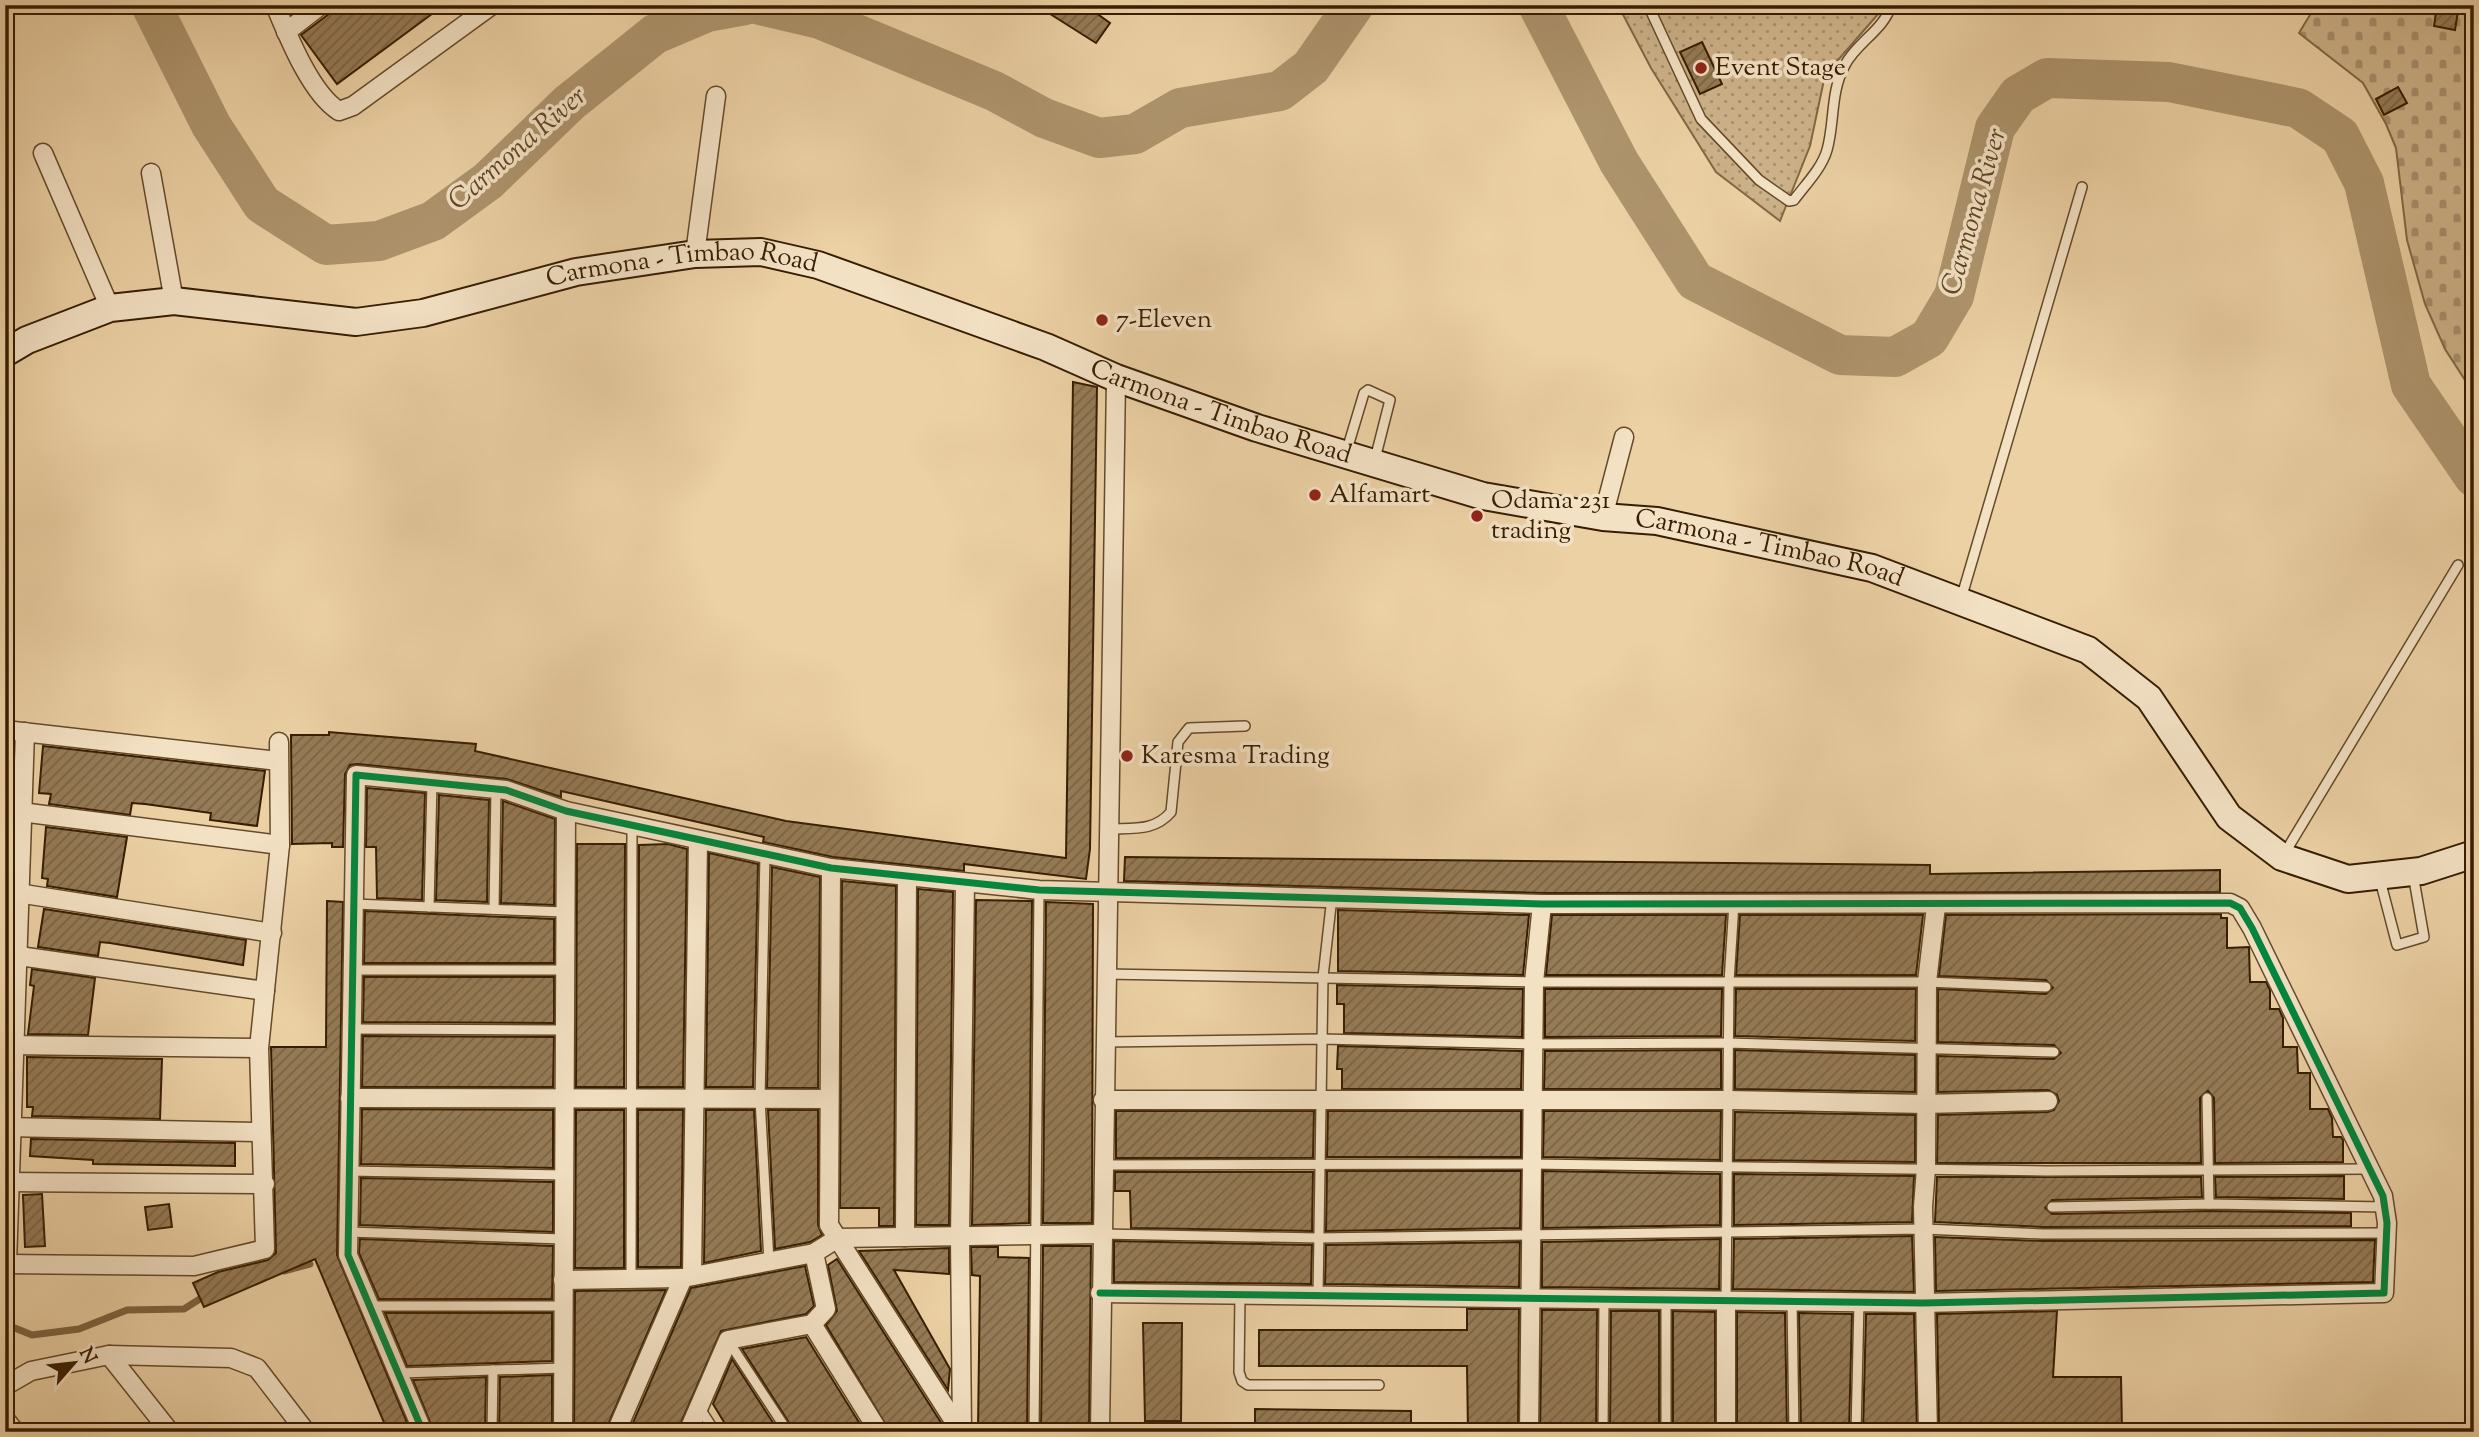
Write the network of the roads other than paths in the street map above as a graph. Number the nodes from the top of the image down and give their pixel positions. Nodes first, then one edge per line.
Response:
1 (275, 5) edge
2 (321, 5) edge
3 (492, 5) edge
4 (1648, 5) edge
5 (1891, 5) edge
6 (286, 32) junction
7 (716, 96) dead end
8 (43, 153) dead end
9 (151, 173) dead end
10 (2082, 187) dead end
11 (695, 254) junction
12 (174, 301) junction
13 (110, 308) junction
14 (5, 353) edge
15 (1116, 379) junction
16 (1624, 437) dead end
17 (1345, 455) junction
18 (1374, 464) junction
19 (1603, 517) junction
20 (2458, 565) dead end
21 (1961, 600) junction
22 (1245, 726) dead end
23 (5, 730) edge
24 (26, 732) junction
25 (279, 742) dead end
26 (278, 761) junction
27 (432, 783) junction
28 (496, 789) junction
29 (13, 811) edge
30 (566, 811) junction
31 (632, 826) junction
32 (1111, 830) junction
33 (698, 840) junction
34 (279, 845) junction
35 (2474, 854) edge
36 (765, 855) junction
37 (2282, 857) junction
38 (831, 868) junction
39 (2412, 872) junction
40 (907, 876) junction
41 (2379, 876) junction
42 (965, 883) junction
43 (1039, 890) junction
44 (13, 892) edge
45 (1110, 892) junction
46 (1332, 897) junction
47 (1734, 903) junction
48 (354, 904) junction
49 (1542, 904) junction
50 (1936, 906) junction
51 (429, 907) junction
52 (494, 909) junction
53 (564, 912) junction
54 (272, 933) junction
55 (12, 954) edge
56 (353, 970) junction
57 (564, 970) junction
58 (1106, 974) junction
59 (1323, 977) junction
60 (1534, 982) junction
61 (1729, 982) junction
62 (1927, 982) junction
63 (2046, 987) dead end
64 (265, 991) junction
65 (351, 1029) junction
66 (562, 1030) junction
67 (1321, 1039) junction
68 (1105, 1042) junction
69 (1728, 1043) junction
70 (1533, 1044) junction
71 (10, 1046) edge
72 (1926, 1046) junction
73 (259, 1048) junction
74 (2054, 1052) dead end
75 (563, 1097) junction
76 (350, 1098) junction
77 (633, 1098) junction
78 (693, 1098) junction
79 (2207, 1098) dead end
80 (761, 1099) junction
81 (829, 1099) junction
82 (1103, 1100) junction
83 (1532, 1100) junction
84 (1728, 1100) junction
85 (1320, 1101) junction
86 (2048, 1101) dead end
87 (1925, 1104) junction
88 (8, 1127) edge
89 (261, 1132) junction
90 (1531, 1164) junction
91 (1102, 1165) junction
92 (1319, 1165) junction
93 (1726, 1168) junction
94 (1926, 1168) junction
95 (2208, 1168) junction
96 (2367, 1168) junction
97 (349, 1171) junction
98 (562, 1175) junction
99 (8, 1182) edge
100 (265, 1184) junction
101 (2209, 1204) junction
102 (2052, 1207) dead end
103 (2385, 1207) junction
104 (1923, 1229) junction
105 (1727, 1231) junction
106 (348, 1232) junction
107 (2387, 1233) junction
108 (1101, 1234) junction
109 (1529, 1235) junction
110 (1037, 1236) junction
111 (905, 1237) junction
112 (960, 1237) junction
113 (838, 1238) junction
114 (1318, 1238) junction
115 (563, 1239) junction
116 (814, 1253) junction
117 (769, 1262) junction
118 (6, 1264) edge
119 (687, 1277) junction
120 (631, 1279) junction
121 (563, 1280) junction
122 (1100, 1293) junction
123 (1240, 1295) junction
124 (1318, 1296) junction
125 (1528, 1298) junction
126 (1604, 1299) junction
127 (1666, 1300) junction
128 (1727, 1301) junction
129 (1792, 1301) junction
130 (1859, 1302) junction
131 (1923, 1303) junction
132 (370, 1306) junction
133 (562, 1306) junction
134 (812, 1324) junction
135 (728, 1340) junction
136 (109, 1355) junction
137 (563, 1368) junction
138 (493, 1370) junction
139 (399, 1373) junction
140 (1379, 1385) dead end
141 (5, 1386) edge
142 (699, 1407) junction
143 (5, 1419) edge
144 (1100, 1430) edge
145 (15, 1432) edge
146 (170, 1432) edge
147 (306, 1432) edge
148 (424, 1432) edge
149 (492, 1432) edge
150 (563, 1432) edge
151 (616, 1432) edge
152 (688, 1432) edge
153 (715, 1432) edge
154 (788, 1432) edge
155 (879, 1432) edge
156 (961, 1432) edge
157 (1034, 1432) edge
158 (1188, 1432) edge
159 (1529, 1432) edge
160 (1603, 1432) edge
161 (1666, 1432) edge
162 (1726, 1432) edge
163 (1794, 1432) edge
164 (1856, 1432) edge
165 (1928, 1432) edge

1 - 6 street
2 - 6 street
3 - 6 street
4 - 5 lane
7 - 11 street
8 - 13 street
9 - 12 street
10 - 21 lane
11 - 12 main road, Carmona - Timbao Road
11 - 15 main road, Carmona - Timbao Road
12 - 13 main road, Carmona - Timbao Road
13 - 14 main road, Carmona - Timbao Road
15 - 17 main road, Carmona - Timbao Road
15 - 32 street
16 - 19 street
17 - 18 main road, Carmona - Timbao Road
17 - 18 lane
18 - 19 main road, Carmona - Timbao Road
19 - 21 main road, Carmona - Timbao Road
20 - 37 lane
21 - 37 main road, Carmona - Timbao Road
22 - 32 lane
23 - 24 street
24 - 26 street
24 - 29 street
25 - 26 street
26 - 34 street
27 - 28 street
27 - 48 street
27 - 51 lane
28 - 30 street
28 - 52 lane
29 - 34 street
29 - 44 street
30 - 31 street
30 - 53 street
31 - 33 street
31 - 77 lane
32 - 45 street
33 - 36 street
33 - 78 street
34 - 54 street
35 - 39 main road, Carmona - Timbao Road
36 - 38 street
36 - 80 lane
37 - 41 main road, Carmona - Timbao Road
38 - 40 street
38 - 81 street
39 - 41 main road, Carmona - Timbao Road
39 - 41 lane
40 - 42 street
40 - 111 street
42 - 43 street
42 - 112 street
43 - 45 street
43 - 110 lane
44 - 54 street
44 - 55 street
45 - 46 street
45 - 58 street
46 - 49 street
46 - 59 lane
47 - 49 street
47 - 50 street
47 - 61 lane
48 - 51 lane
48 - 56 street
49 - 60 street
50 - 62 street
50 - 96 street
51 - 52 lane
52 - 53 lane
53 - 57 street
54 - 64 street
55 - 64 street
55 - 71 street
56 - 57 lane
56 - 65 street
57 - 66 street
58 - 59 lane
58 - 68 street
59 - 60 lane
59 - 67 lane
60 - 61 lane
60 - 70 street
61 - 62 lane
61 - 69 lane
62 - 63 lane
62 - 72 street
64 - 73 street
65 - 66 lane
65 - 76 street
66 - 75 street
67 - 68 lane
67 - 70 lane
67 - 85 lane
68 - 82 street
69 - 70 lane
69 - 72 lane
69 - 84 lane
70 - 83 street
71 - 73 street
71 - 88 street
72 - 74 lane
72 - 87 street
73 - 89 street
75 - 76 street
75 - 77 street
75 - 98 street
76 - 97 street
77 - 78 street
77 - 120 lane
78 - 80 street
78 - 119 street
79 - 95 lane
80 - 81 street
80 - 117 lane
81 - 113 street
82 - 85 street
82 - 91 street
83 - 84 street
83 - 85 street
83 - 90 street
84 - 87 street
84 - 93 lane
85 - 92 lane
86 - 87 street
87 - 94 street
88 - 89 street
88 - 99 street
89 - 100 street
90 - 92 lane
90 - 93 lane
90 - 109 street
91 - 92 lane
91 - 108 street
92 - 114 lane
93 - 94 lane
93 - 105 lane
94 - 95 lane
94 - 104 street
95 - 96 lane
95 - 101 lane
96 - 103 street
97 - 98 lane
97 - 106 street
98 - 115 street
99 - 100 street
99 - 118 street
100 - 118 street
101 - 102 lane
101 - 103 lane
103 - 107 street
104 - 105 lane
104 - 107 lane
104 - 131 street
105 - 109 lane
105 - 128 lane
106 - 115 lane
106 - 132 street
107 - 131 street
108 - 110 street
108 - 114 lane
108 - 122 street
109 - 114 lane
109 - 125 street
110 - 112 street
110 - 157 lane
111 - 112 street
111 - 113 street
112 - 156 street
113 - 116 street
113 - 156 street
114 - 124 lane
115 - 121 street
116 - 117 street
116 - 134 street
117 - 119 street
119 - 120 street
119 - 151 street
120 - 121 street
121 - 133 street
122 - 123 street
122 - 144 street
123 - 124 street
123 - 140 lane
124 - 125 street
125 - 126 street
125 - 159 street
126 - 127 street
126 - 160 lane
127 - 128 street
127 - 161 lane
128 - 129 street
128 - 162 street
129 - 130 street
129 - 163 lane
130 - 131 street
130 - 164 lane
131 - 165 street
132 - 133 lane
132 - 139 street
133 - 137 street
134 - 135 street
134 - 155 street
135 - 142 street
135 - 154 lane
136 - 141 street
136 - 146 street
136 - 147 street
137 - 138 lane
137 - 150 street
138 - 139 lane
138 - 149 lane
139 - 148 street
142 - 152 street
142 - 153 lane
143 - 145 street
144 - 158 lane

